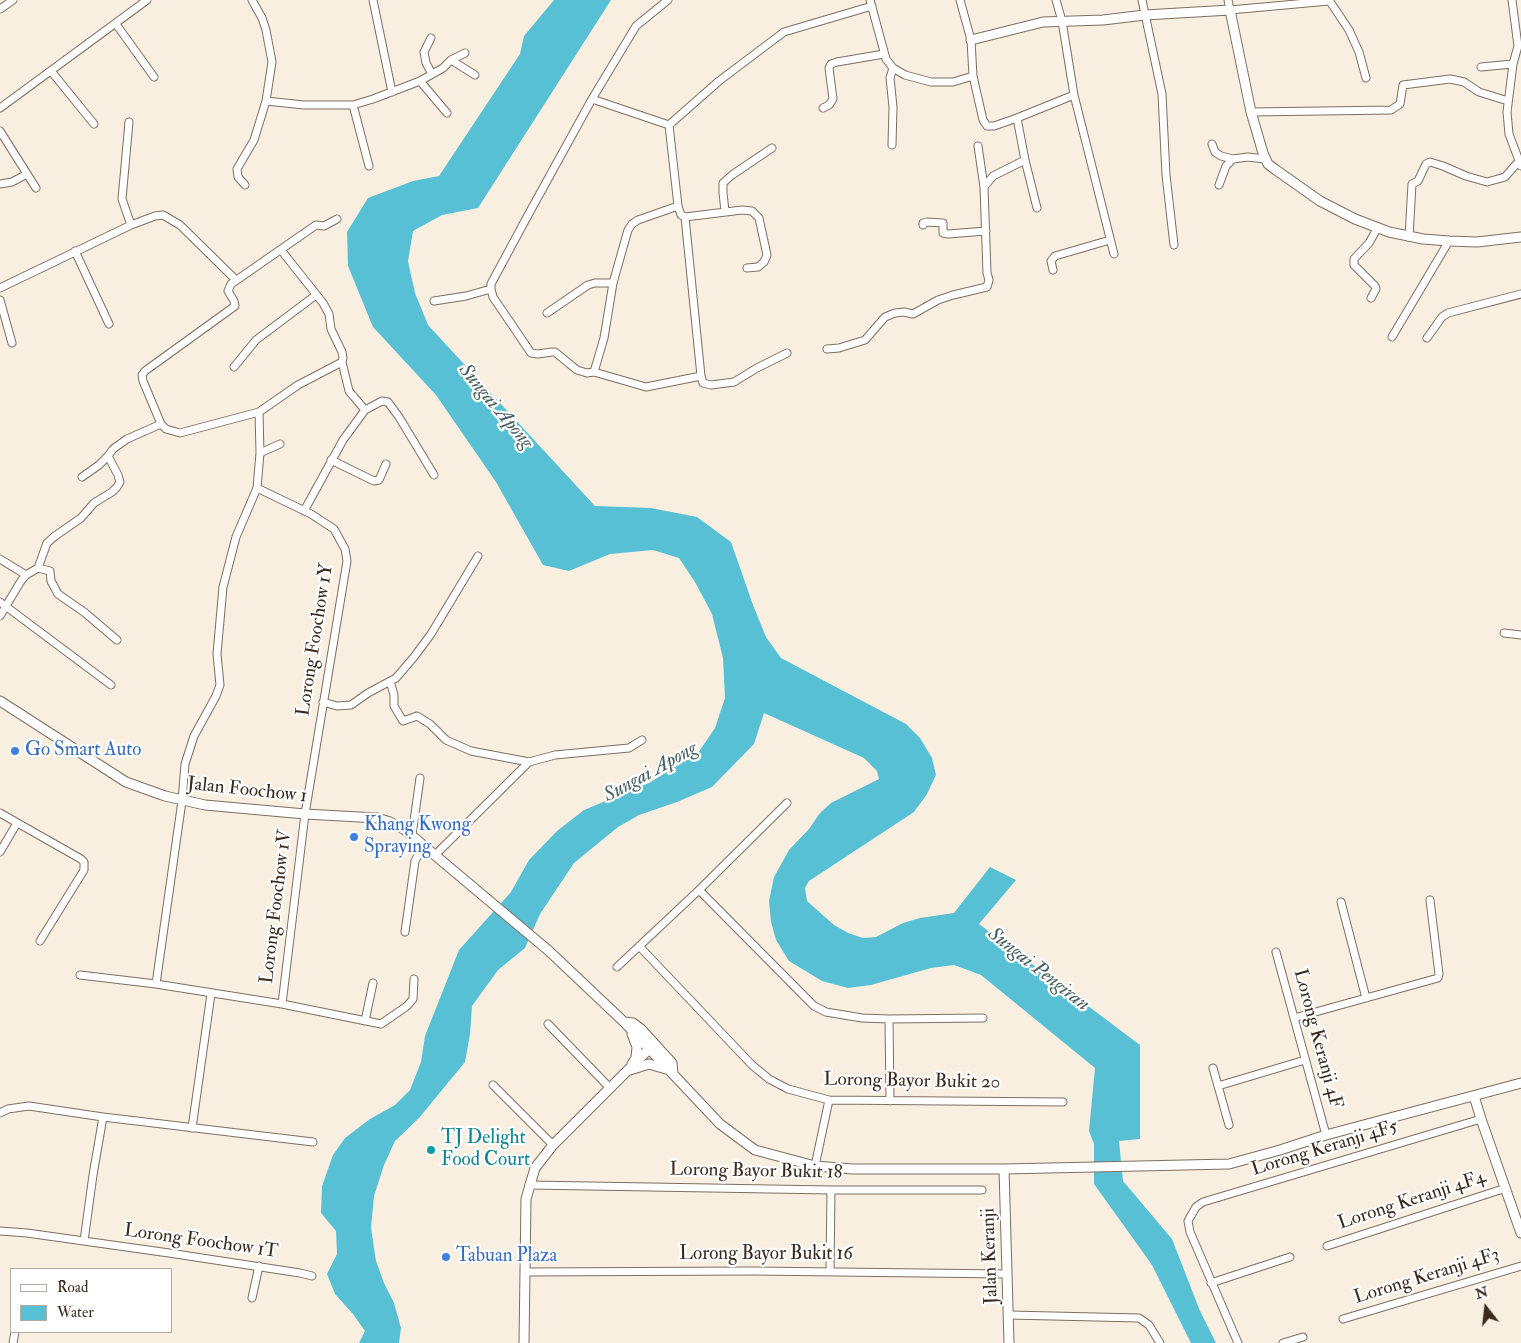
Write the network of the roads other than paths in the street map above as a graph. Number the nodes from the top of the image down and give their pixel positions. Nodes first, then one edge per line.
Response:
1 (13, 0) edge
2 (147, 0) edge
3 (252, 0) edge
4 (373, 0) edge
5 (668, 0) edge
6 (960, 0) edge
7 (1056, 0) edge
8 (1142, 0) edge
9 (1228, 0) edge
10 (1330, 0) edge
11 (1512, 0) edge
12 (871, 3) edge
13 (0, 10) edge
14 (1230, 10) junction
15 (1145, 15) junction
16 (1518, 20) edge
17 (1062, 21) junction
18 (116, 24) junction
19 (431, 38) dead end
20 (971, 40) junction
21 (465, 53) dead end
22 (884, 54) junction
23 (451, 60) junction
24 (1513, 64) junction
25 (1482, 67) dead end
26 (892, 68) junction
27 (51, 71) junction
28 (432, 74) junction
29 (476, 75) dead end
30 (973, 76) junction
31 (154, 77) dead end
32 (1366, 78) dead end
33 (420, 80) junction
34 (392, 92) junction
35 (1074, 95) junction
36 (592, 99) junction
37 (266, 101) junction
38 (1508, 101) junction
39 (353, 105) junction
40 (0, 108) edge
41 (823, 108) dead end
42 (1251, 112) junction
43 (447, 113) dead end
44 (1017, 118) junction
45 (129, 122) dead end
46 (94, 124) dead end
47 (669, 125) junction
48 (0, 131) edge
49 (892, 144) dead end
50 (1212, 144) dead end
51 (978, 146) dead end
52 (772, 148) dead end
53 (1233, 159) junction
54 (1265, 159) junction
55 (1025, 160) junction
56 (1520, 163) edge
57 (370, 166) dead end
58 (27, 174) junction
59 (0, 184) edge
60 (245, 185) dead end
61 (1219, 185) dead end
62 (984, 187) junction
63 (36, 188) dead end
64 (678, 206) junction
65 (1037, 208) dead end
66 (725, 211) junction
67 (685, 217) junction
68 (337, 219) dead end
69 (131, 225) junction
70 (923, 225) dead end
71 (1378, 227) junction
72 (986, 231) junction
73 (1409, 237) junction
74 (1521, 237) edge
75 (1110, 240) junction
76 (1449, 241) junction
77 (1174, 244) dead end
78 (281, 250) junction
79 (75, 251) junction
80 (1114, 254) dead end
81 (747, 268) dead end
82 (1053, 270) dead end
83 (236, 280) junction
84 (613, 284) junction
85 (0, 288) edge
86 (491, 289) junction
87 (1521, 294) edge
88 (316, 295) junction
89 (1371, 298) dead end
90 (0, 300) edge
91 (434, 301) dead end
92 (547, 313) dead end
93 (109, 324) dead end
94 (1392, 337) dead end
95 (1427, 338) dead end
96 (12, 343) dead end
97 (827, 349) dead end
98 (787, 353) dead end
99 (342, 362) junction
100 (234, 367) dead end
101 (594, 372) junction
102 (700, 376) junction
103 (365, 410) junction
104 (259, 412) junction
105 (161, 424) junction
106 (280, 444) dead end
107 (260, 452) junction
108 (108, 456) junction
109 (331, 460) junction
110 (386, 464) dead end
111 (434, 475) dead end
112 (82, 477) dead end
113 (257, 488) junction
114 (304, 511) junction
115 (478, 556) dead end
116 (0, 559) edge
117 (38, 568) junction
118 (26, 575) junction
119 (3, 604) edge
120 (0, 616) edge
121 (1504, 633) dead end
122 (1521, 635) edge
123 (117, 640) dead end
124 (390, 681) junction
125 (111, 685) dead end
126 (0, 701) edge
127 (323, 702) junction
128 (642, 740) dead end
129 (528, 762) junction
130 (420, 778) dead end
131 (182, 801) junction
132 (787, 803) dead end
133 (0, 813) edge
134 (305, 814) junction
135 (17, 823) junction
136 (412, 836) junction
137 (423, 846) junction
138 (0, 852) edge
139 (435, 855) junction
140 (699, 890) junction
141 (1430, 900) dead end
142 (1341, 902) dead end
143 (405, 932) dead end
144 (40, 941) dead end
145 (640, 946) junction
146 (1276, 952) dead end
147 (617, 967) dead end
148 (80, 975) dead end
149 (414, 979) dead end
150 (373, 983) dead end
151 (156, 984) junction
152 (211, 994) junction
153 (1366, 998) junction
154 (282, 1004) junction
155 (983, 1018) dead end
156 (1294, 1018) junction
157 (889, 1019) junction
158 (365, 1021) junction
159 (548, 1024) dead end
160 (627, 1024) junction
161 (649, 1049) junction
162 (1306, 1060) junction
163 (1213, 1068) dead end
164 (628, 1071) junction
165 (671, 1072) junction
166 (1521, 1083) edge
167 (493, 1085) dead end
168 (1218, 1086) junction
169 (610, 1088) junction
170 (1474, 1096) junction
171 (829, 1100) junction
172 (890, 1101) junction
173 (1063, 1102) dead end
174 (0, 1113) edge
175 (103, 1118) junction
176 (1481, 1119) junction
177 (1229, 1125) dead end
178 (192, 1128) junction
179 (1326, 1135) junction
180 (314, 1142) dead end
181 (553, 1145) junction
182 (815, 1166) junction
183 (1004, 1169) junction
184 (529, 1185) junction
185 (1506, 1188) junction
186 (831, 1190) junction
187 (982, 1190) dead end
188 (0, 1231) edge
189 (1521, 1233) edge
190 (84, 1241) junction
191 (1327, 1246) dead end
192 (1290, 1258) dead end
193 (259, 1266) junction
194 (1521, 1266) edge
195 (830, 1271) junction
196 (525, 1272) junction
197 (1007, 1274) junction
198 (312, 1276) dead end
199 (1212, 1283) junction
200 (252, 1298) dead end
201 (1009, 1315) junction
202 (1343, 1319) dead end
203 (1303, 1336) dead end
204 (524, 1343) edge
205 (1009, 1343) edge
206 (1160, 1343) edge
207 (1238, 1343) edge
208 (1282, 1343) edge

1 - 13 street
2 - 18 street
3 - 37 street
4 - 34 street
5 - 36 street
6 - 20 street
7 - 17 street
8 - 15 street
9 - 14 street
10 - 14 street
10 - 32 street
11 - 16 street
12 - 22 street
12 - 47 street
14 - 15 street
14 - 42 street
15 - 17 street
15 - 77 street
16 - 24 street
17 - 20 street
17 - 35 street
18 - 27 street
18 - 31 street
19 - 28 street
20 - 30 street
21 - 23 street
22 - 26 street
22 - 41 street
23 - 28 street
23 - 29 street
24 - 25 street
24 - 38 street
26 - 30 street
26 - 49 street
27 - 40 street
27 - 46 street
28 - 33 street
30 - 44 street
33 - 34 street
33 - 43 street
34 - 39 street
35 - 44 street
35 - 75 street
36 - 47 street
36 - 86 street
37 - 39 street
37 - 60 street
38 - 42 street
38 - 56 street
39 - 57 street
42 - 54 street
44 - 55 street
45 - 69 street
47 - 64 street
48 - 58 street
50 - 53 street
51 - 62 street
52 - 66 street
53 - 54 street
53 - 61 street
54 - 71 street
55 - 62 street
55 - 65 street
56 - 73 street
58 - 59 street
58 - 63 street
62 - 72 street
64 - 67 street
64 - 84 street
66 - 67 street
66 - 81 street
67 - 102 street
68 - 78 street
69 - 79 street
69 - 83 street
70 - 72 street
71 - 73 street
71 - 89 street
72 - 97 street
73 - 76 street
74 - 76 street
75 - 80 street
75 - 82 street
76 - 94 street
78 - 83 street
78 - 88 street
79 - 85 street
79 - 93 street
83 - 105 street
84 - 92 street
84 - 101 street
86 - 91 street
86 - 101 street
87 - 95 street
88 - 99 street
88 - 100 street
90 - 96 street
98 - 102 street
99 - 103 street
99 - 104 street
101 - 102 street
103 - 109 street
103 - 111 street
104 - 105 street
104 - 107 street
105 - 108 street
106 - 107 street
107 - 113 street
108 - 112 street
108 - 117 street
109 - 110 street
109 - 114 street
113 - 114 street, Lorong Foochow 1Y
113 - 131 street
114 - 127 street, Lorong Foochow 1Y
115 - 124 street
116 - 118 street
117 - 118 street
117 - 123 street
118 - 119 street
119 - 120 street
119 - 125 street
121 - 122 street
124 - 127 street
124 - 129 street
126 - 131 street, Jalan Foochow 1
127 - 134 street, Lorong Foochow 1Y
128 - 129 street
129 - 139 street
130 - 136 street
131 - 134 street, Jalan Foochow 1
131 - 151 street
132 - 140 street
133 - 135 street
134 - 136 street, Jalan Foochow 1
134 - 154 street, Lorong Foochow 1V
135 - 138 street
135 - 144 street
136 - 137 street, Jalan Foochow 1
137 - 139 street, Jalan Foochow 1
137 - 143 street
139 - 160 street, Jalan Foochow 1
140 - 145 street
140 - 157 street
141 - 153 street
142 - 153 street
145 - 147 street
145 - 171 street, Lorong Bayor Bukit 20
146 - 156 street, Lorong Keranji 4F
148 - 151 street
149 - 158 street
150 - 158 street
151 - 152 street
152 - 154 street
152 - 178 street
153 - 156 street
154 - 158 street
155 - 157 street
156 - 162 street, Lorong Keranji 4F
157 - 172 street
159 - 169 street
160 - 161 street
160 - 164 street
160 - 165 street
161 - 164 street
161 - 165 street
162 - 168 street
162 - 179 street, Lorong Keranji 4F
163 - 168 street
164 - 165 street
164 - 169 street
165 - 182 street
166 - 170 street
167 - 181 street
168 - 177 street
169 - 181 street
170 - 176 street
170 - 179 street
171 - 172 street, Lorong Bayor Bukit 20
171 - 182 street
172 - 173 street, Lorong Bayor Bukit 20
174 - 175 street
175 - 178 street
175 - 190 street
176 - 185 street
176 - 199 street, Lorong Keranji 4F5
178 - 180 street
179 - 183 street
181 - 184 street
182 - 183 street
183 - 197 street, Jalan Keranji
184 - 186 street, Lorong Bayor Bukit 18
184 - 196 street
185 - 189 street
185 - 191 street, Lorong Keranji 4F4
186 - 187 street, Lorong Bayor Bukit 18
186 - 195 street
188 - 190 street, Lorong Foochow 1T
190 - 193 street, Lorong Foochow 1T
192 - 199 street
193 - 198 street, Lorong Foochow 1T
193 - 200 street
194 - 202 street, Lorong Keranji 4F3
195 - 196 street, Lorong Bayor Bukit 16
195 - 197 street, Lorong Bayor Bukit 16
196 - 204 street
197 - 201 street, Jalan Keranji
199 - 207 street
201 - 205 street, Jalan Keranji
201 - 206 street
203 - 208 street

